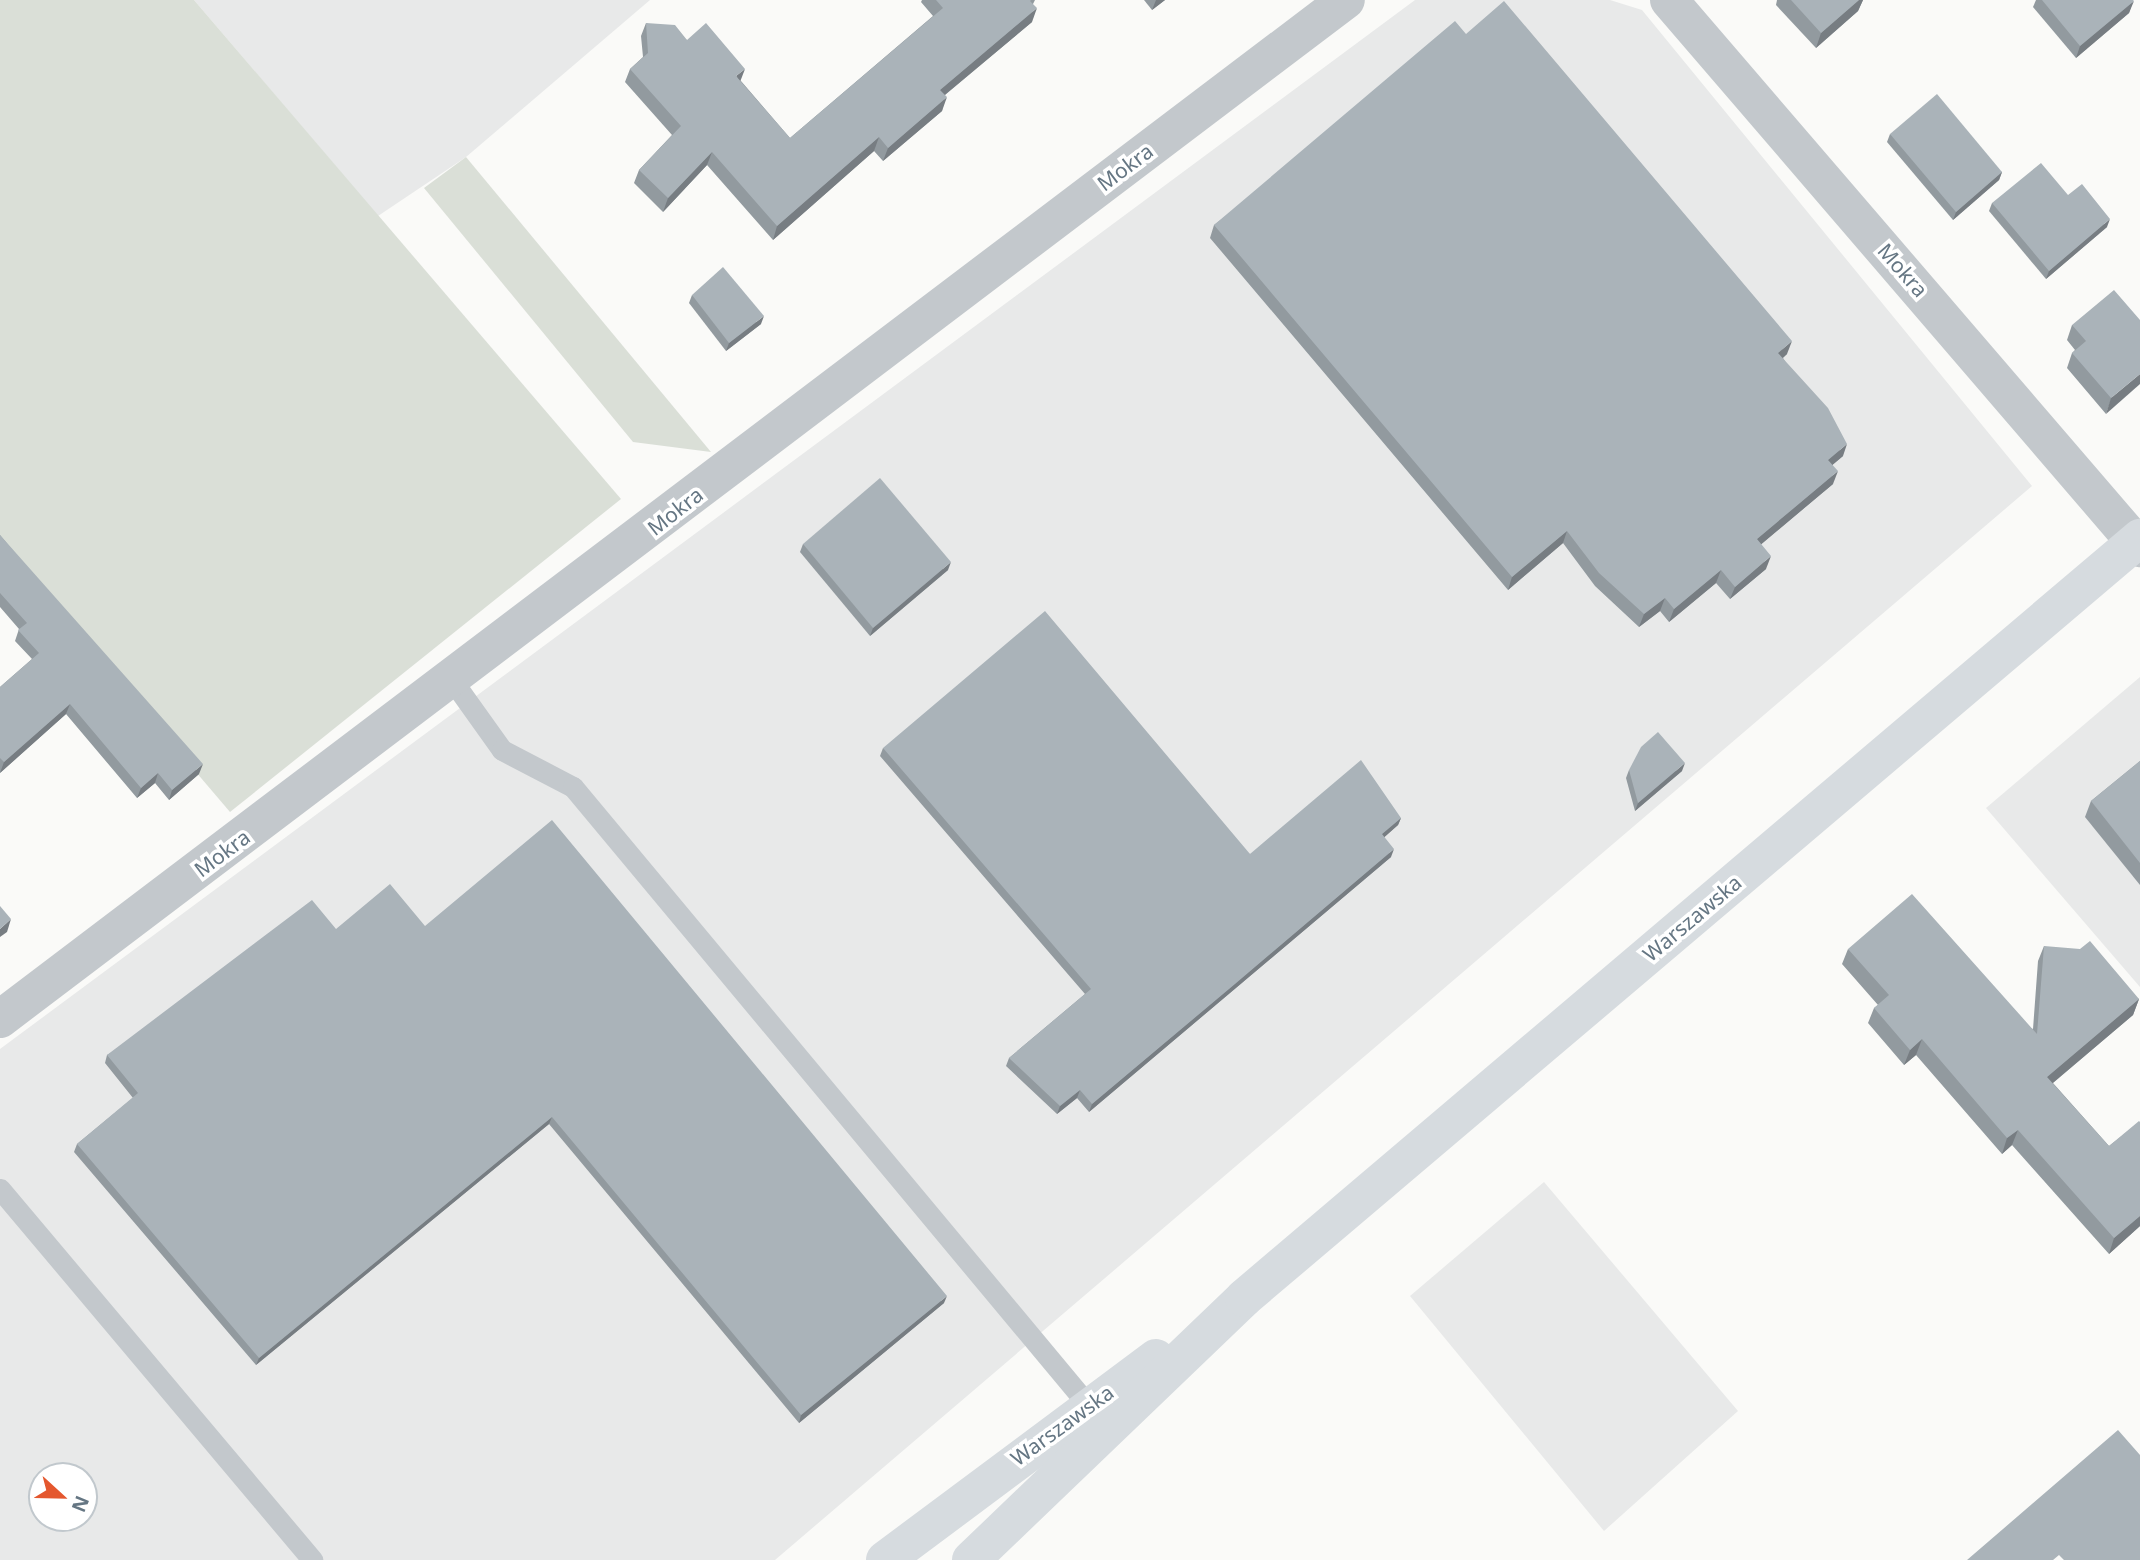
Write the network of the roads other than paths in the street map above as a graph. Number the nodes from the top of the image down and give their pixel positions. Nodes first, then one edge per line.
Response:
1 (1346, 0) edge
2 (1669, 0) edge
3 (2138, 543) edge
4 (452, 680) junction
5 (0, 1019) edge
6 (0, 1189) edge
7 (1244, 1298) junction
8 (1088, 1405) junction
9 (976, 1489) junction
10 (1008, 1525) junction
11 (312, 1560) edge
12 (885, 1560) edge
13 (971, 1560) edge

1 - 4 street, Mokra
2 - 3 street, Mokra
3 - 7 street, Warszawska
4 - 5 street, Mokra
4 - 8 lane
6 - 11 lane
7 - 8 street, Warszawska
7 - 10 street, Warszawska
8 - 9 street, Warszawska
9 - 10 street
9 - 12 street, Warszawska
10 - 13 street, Warszawska

